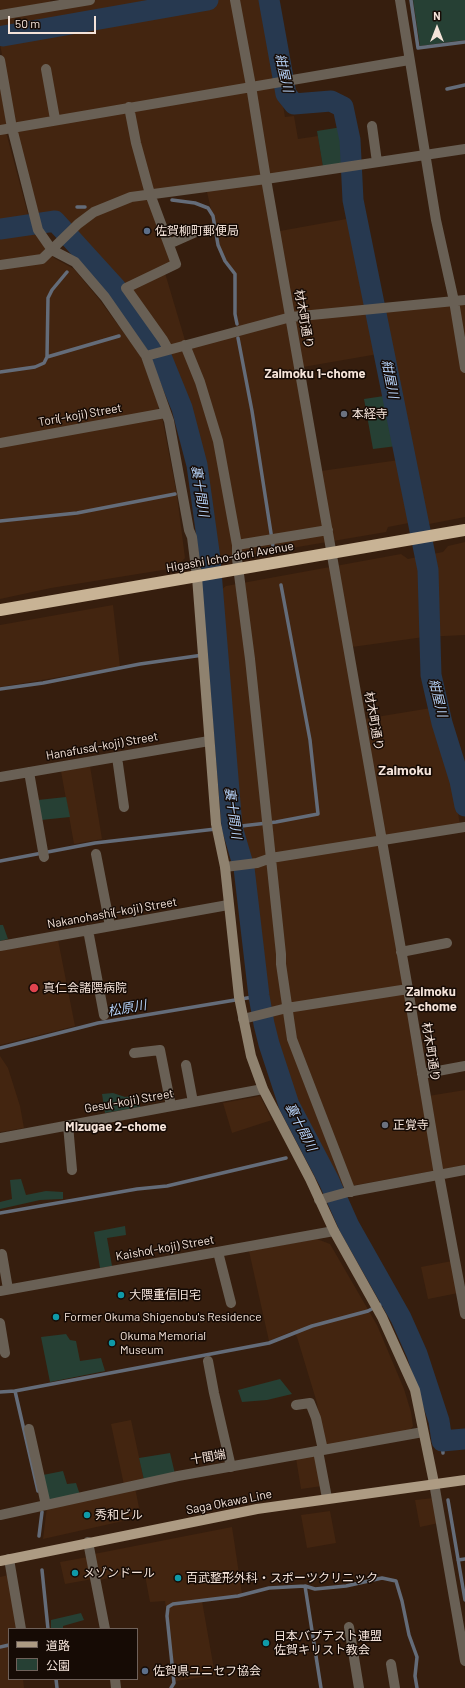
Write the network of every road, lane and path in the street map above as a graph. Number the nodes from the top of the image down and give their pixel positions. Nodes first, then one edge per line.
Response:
1 (90, 0) edge
2 (235, 0) edge
3 (400, 0) edge
4 (0, 15) edge
5 (0, 60) edge
6 (409, 60) junction
7 (46, 70) dead end
8 (252, 86) junction
9 (129, 107) junction
10 (55, 119) junction
11 (372, 126) dead end
12 (12, 128) junction
13 (0, 130) edge
14 (465, 149) edge
15 (425, 155) junction
16 (377, 162) junction
17 (266, 180) junction
18 (150, 194) junction
19 (196, 232) dead end
20 (168, 244) junction
21 (52, 250) junction
22 (0, 265) edge
23 (465, 300) edge
24 (454, 301) junction
25 (291, 317) junction
26 (185, 345) junction
27 (168, 349) junction
28 (148, 355) junction
29 (465, 368) edge
30 (165, 413) junction
31 (0, 443) edge
32 (328, 530) junction
33 (465, 530) edge
34 (237, 545) junction
35 (332, 554) junction
36 (238, 570) junction
37 (200, 577) junction
38 (0, 610) edge
39 (209, 741) junction
40 (117, 757) junction
41 (29, 772) junction
42 (0, 777) edge
43 (124, 807) dead end
44 (464, 827) edge
45 (381, 841) junction
46 (96, 854) dead end
47 (44, 857) dead end
48 (270, 858) junction
49 (228, 866) junction
50 (228, 905) junction
51 (110, 926) junction
52 (88, 930) junction
53 (447, 943) dead end
54 (0, 946) edge
55 (401, 952) junction
56 (408, 989) junction
57 (284, 1009) junction
58 (104, 1016) dead end
59 (246, 1018) junction
60 (134, 1053) dead end
61 (186, 1065) dead end
62 (465, 1066) edge
63 (422, 1074) junction
64 (263, 1089) junction
65 (193, 1102) junction
66 (171, 1106) junction
67 (68, 1125) junction
68 (0, 1138) edge
69 (72, 1170) dead end
70 (465, 1170) edge
71 (438, 1176) junction
72 (349, 1192) junction
73 (321, 1200) junction
74 (334, 1231) junction
75 (218, 1252) junction
76 (2, 1254) dead end
77 (4, 1290) edge
78 (231, 1303) dead end
79 (465, 1314) edge
80 (0, 1323) edge
81 (16, 1351) dead end
82 (3, 1353) edge
83 (208, 1361) dead end
84 (296, 1405) dead end
85 (29, 1429) dead end
86 (423, 1432) junction
87 (320, 1450) junction
88 (231, 1467) junction
89 (465, 1480) edge
90 (434, 1483) junction
91 (326, 1496) junction
92 (46, 1505) junction
93 (0, 1515) edge
94 (88, 1542) junction
95 (4, 1560) edge
96 (462, 1617) edge
97 (349, 1627) dead end
98 (21, 1628) edge
99 (105, 1628) edge
100 (465, 1661) edge
101 (391, 1664) dead end
102 (359, 1688) edge
103 (395, 1688) edge

1 - 4 street
2 - 8 street, 材木町通り
3 - 6 street
5 - 12 street
6 - 8 street
6 - 15 street
7 - 10 street
8 - 9 street
8 - 17 street, 材木町通り
9 - 10 street
9 - 18 street
10 - 12 street
11 - 16 street
12 - 13 street
12 - 21 street
14 - 15 street
15 - 16 street
15 - 24 street
16 - 17 street
17 - 18 street
17 - 25 street, 材木町通り
18 - 20 street
18 - 21 street
19 - 20 street
20 - 27 street
21 - 22 street
21 - 28 street
23 - 24 street
24 - 25 street
24 - 29 street
25 - 26 street
25 - 32 street, 材木町通り
26 - 27 street
26 - 34 street
27 - 28 street
28 - 30 street
30 - 31 street, Tori(-koji) Street
30 - 37 street
32 - 34 street
32 - 35 street, 材木町通り
33 - 35 highway, Higashi Icho-dori Avenue
34 - 36 street
35 - 36 highway, Higashi Icho-dori Avenue
35 - 45 street, 材木町通り
36 - 37 highway, Higashi Icho-dori Avenue
36 - 48 street
37 - 38 highway, Higashi Icho-dori Avenue
37 - 39 street
39 - 40 street, Hanafusa(-koji) Street
39 - 49 street
40 - 41 street, Hanafusa(-koji) Street
40 - 43 street
41 - 42 street, Hanafusa(-koji) Street
41 - 47 street
44 - 45 street
45 - 48 street
45 - 55 street, 材木町通り
46 - 51 street
48 - 49 street
48 - 57 street
49 - 50 street
50 - 51 street, Nakanohashi(-koji) Street
50 - 59 street
51 - 52 street, Nakanohashi(-koji) Street
52 - 54 street, Nakanohashi(-koji) Street
52 - 58 street
53 - 55 street
55 - 56 street, 材木町通り
56 - 57 street
56 - 63 street, 材木町通り
57 - 59 street
57 - 72 street
59 - 64 street
60 - 66 street
61 - 65 street
62 - 63 street
63 - 71 street, 材木町通り
64 - 65 street, Gesu(-koji) Street
64 - 73 street
65 - 66 street, Gesu(-koji) Street
66 - 67 street, Gesu(-koji) Street
67 - 68 street, Gesu(-koji) Street
67 - 69 street
70 - 71 street
71 - 72 street
71 - 79 street, 材木町通り
72 - 73 street
73 - 74 street
74 - 75 street, Kaisho(-koji) Street
74 - 86 street
75 - 77 street, Kaisho(-koji) Street
75 - 78 street
76 - 77 street
80 - 82 street
81 - 82 street
83 - 88 street
84 - 87 street
85 - 92 street
86 - 87 street, 十間端
86 - 90 street
87 - 88 street, 十間端
87 - 91 street
88 - 92 street, 十間端
89 - 90 main road, Saga Okawa Line
90 - 91 main road, Saga Okawa Line
90 - 96 street
91 - 94 main road, Saga Okawa Line
92 - 93 street, 十間端
94 - 95 main road, Saga Okawa Line
94 - 99 street
95 - 98 street
96 - 100 street
97 - 102 street
101 - 103 street

